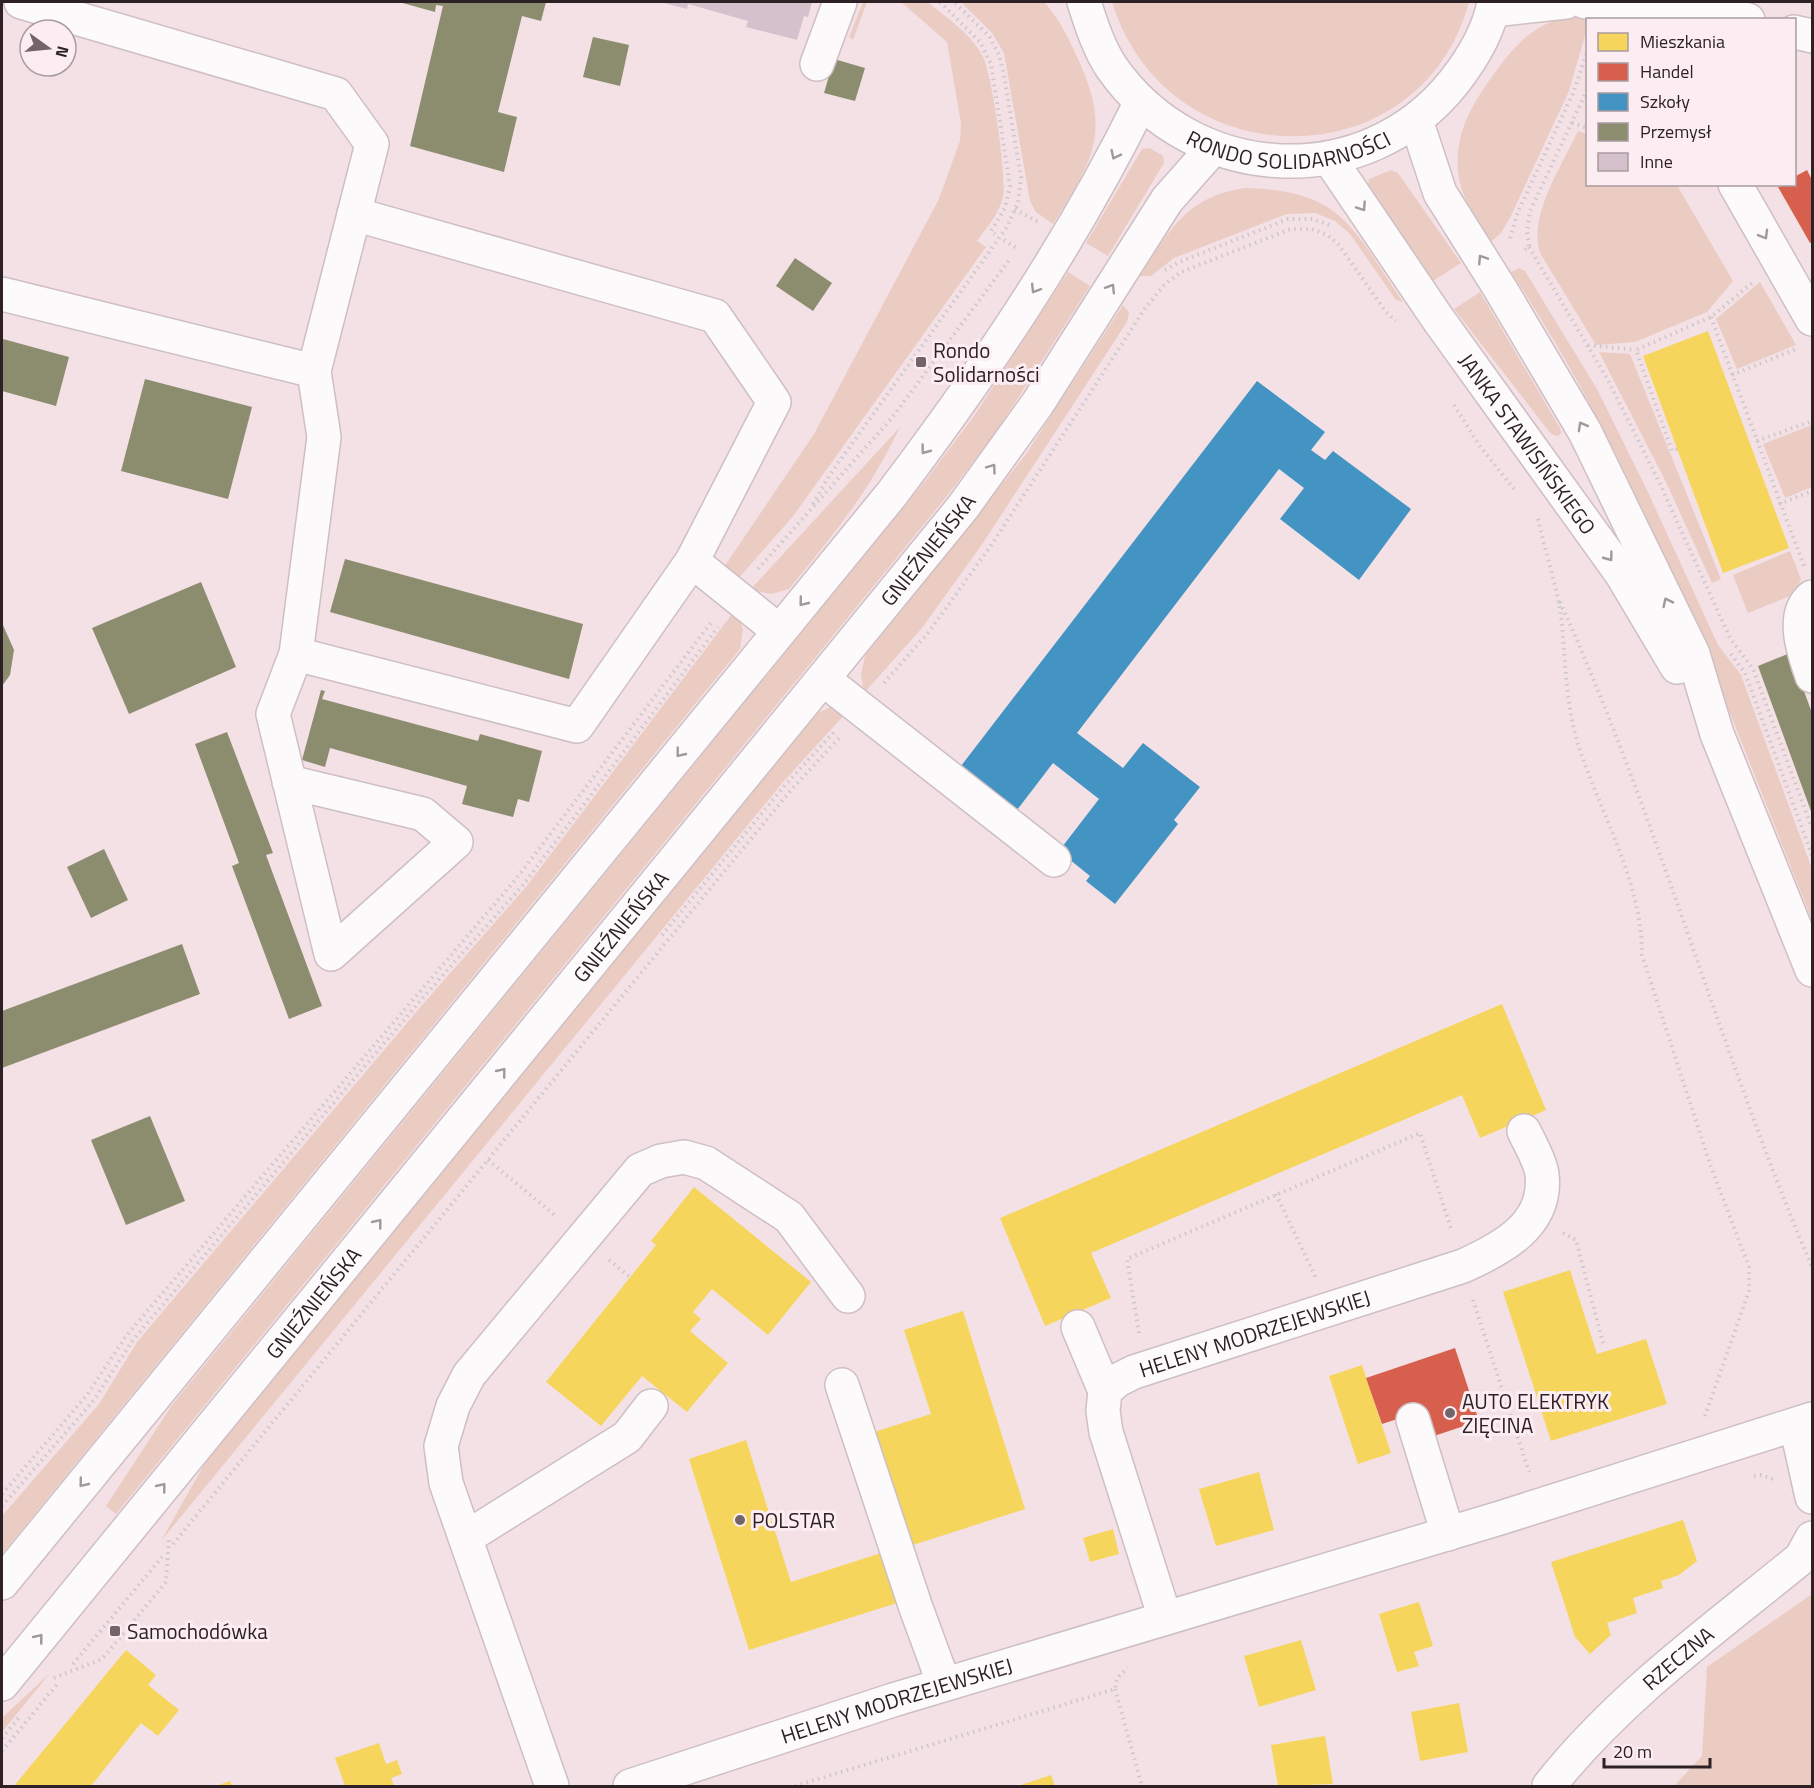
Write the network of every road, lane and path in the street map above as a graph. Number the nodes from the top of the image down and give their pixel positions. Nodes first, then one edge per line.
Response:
1 (21, 2) edge
2 (840, 2) edge
3 (940, 2) edge
4 (954, 2) edge
5 (1084, 2) edge
6 (1566, 2) edge
7 (1585, 2) edge
8 (1493, 6) edge
9 (1686, 8) edge
10 (1738, 18) edge
11 (1796, 32) edge
12 (1812, 36) edge
13 (1586, 53) edge
14 (817, 64) dead end
15 (1586, 90) edge
16 (1141, 102) junction
17 (1416, 120) junction
18 (1572, 123) junction
19 (1586, 128) edge
20 (1213, 148) junction
21 (1329, 158) junction
22 (1736, 186) edge
23 (1015, 209) junction
24 (354, 214) junction
25 (1041, 225) dead end
26 (1338, 230) dead end
27 (995, 234) dead end
28 (1004, 240) dead end
29 (1023, 243) dead end
30 (1514, 243) dead end
31 (1018, 249) junction
32 (1157, 276) dead end
33 (1755, 280) dead end
34 (2, 294) edge
35 (1711, 317) junction
36 (1399, 322) dead end
37 (1809, 332) edge
38 (1588, 345) junction
39 (1636, 350) junction
40 (314, 371) junction
41 (1732, 375) junction
42 (1449, 397) dead end
43 (1812, 421) edge
44 (1756, 441) junction
45 (1677, 449) dead end
46 (1516, 491) dead end
47 (1812, 491) edge
48 (1779, 504) junction
49 (808, 513) junction
50 (1538, 518) dead end
51 (692, 561) junction
52 (750, 578) dead end
53 (1810, 587) edge
54 (1558, 596) junction
55 (720, 610) dead end
56 (719, 625) dead end
57 (779, 631) junction
58 (296, 654) junction
59 (1812, 676) edge
60 (823, 679) junction
61 (883, 684) dead end
62 (841, 724) dead end
63 (848, 729) dead end
64 (1718, 734) junction
65 (289, 782) junction
66 (1812, 828) edge
67 (1054, 860) dead end
68 (658, 940) dead end
69 (1812, 970) edge
70 (1524, 1131) dead end
71 (1276, 1194) junction
72 (1560, 1231) dead end
73 (1812, 1267) edge
74 (1467, 1281) junction
75 (848, 1296) dead end
76 (1327, 1310) junction
77 (1078, 1327) dead end
78 (1603, 1343) dead end
79 (1146, 1368) junction
80 (842, 1385) dead end
81 (1105, 1391) junction
82 (651, 1406) dead end
83 (1413, 1420) dead end
84 (1703, 1422) dead end
85 (1804, 1422) edge
86 (1747, 1477) dead end
87 (1531, 1479) dead end
88 (1811, 1491) edge
89 (2, 1494) edge
90 (2, 1506) edge
91 (176, 1528) dead end
92 (1448, 1534) junction
93 (467, 1538) junction
94 (1812, 1538) edge
95 (173, 1544) dead end
96 (162, 1557) dead end
97 (2, 1583) edge
98 (1165, 1618) junction
99 (74, 1664) dead end
100 (1137, 1666) dead end
101 (51, 1679) dead end
102 (59, 1682) dead end
103 (2, 1684) edge
104 (945, 1684) junction
105 (1115, 1689) junction
106 (23, 1713) dead end
107 (2, 1738) edge
108 (2, 1751) edge
109 (552, 1786) edge
110 (630, 1786) edge
111 (795, 1786) edge
112 (1142, 1786) edge
113 (1549, 1786) edge

1 - 24 street
2 - 14 street
3 - 27 path
4 - 23 path
5 - 16 street, RONDO SOLIDARNOŚCI
6 - 8 street
7 - 9 street
8 - 17 street, RONDO SOLIDARNOŚCI
9 - 10 street
11 - 12 street
13 - 30 path
15 - 18 path
16 - 20 street, RONDO SOLIDARNOŚCI
16 -> 57 street
17 - 21 street, RONDO SOLIDARNOŚCI
64 -> 17 street, JANKA STAWISIŃSKIEGO
18 - 19 path
18 - 38 path
20 - 21 street, RONDO SOLIDARNOŚCI
60 -> 20 street, GNIEŹNIEŃSKA
21 -> 64 street, JANKA STAWISIŃSKIEGO
22 -> 37 street
23 - 25 path
23 - 49 path
24 - 40 street
24 - 51 street
26 - 32 path
28 - 31 path
29 - 31 path
31 - 49 path
33 - 35 path
34 - 40 street
35 - 39 path
35 - 41 path
36 - 61 path
37 - 41 path
38 - 39 path
38 - 66 path
39 - 45 path
40 - 58 street
41 - 44 path
42 - 46 path
43 - 44 path
44 - 48 path
47 - 48 path
48 - 53 path
49 - 52 path
50 - 54 path
51 - 57 street
51 - 58 street
53 - 59 street
54 - 73 path
54 - 84 path
55 - 89 path
56 - 90 path
57 -> 97 street
58 - 65 street
60 - 67 street
103 -> 60 street, GNIEŹNIEŃSKA
62 - 68 path
63 - 95 path
64 - 69 street, JANKA STAWISIŃSKIEGO
65 - 65 street
70 - 74 street, HELENY MODRZEJEWSKIEJ
71 - 74 path
71 - 76 path
71 - 79 path
72 - 78 path
74 - 76 street, HELENY MODRZEJEWSKIEJ
74 - 87 path
75 - 93 street
76 - 79 street, HELENY MODRZEJEWSKIEJ
77 - 81 street
79 - 81 street, HELENY MODRZEJEWSKIEJ
80 - 104 street
81 - 98 street
82 - 93 street
83 - 92 street
85 - 88 street
85 - 92 street, HELENY MODRZEJEWSKIEJ
86 - 88 path
91 - 101 path
92 - 98 street, HELENY MODRZEJEWSKIEJ
93 - 109 street
94 - 113 street, RZECZNA
96 - 99 path
98 - 104 street, HELENY MODRZEJEWSKIEJ
100 - 105 path
102 - 108 path
104 - 110 street, HELENY MODRZEJEWSKIEJ
105 - 111 path
105 - 112 path
106 - 107 path

